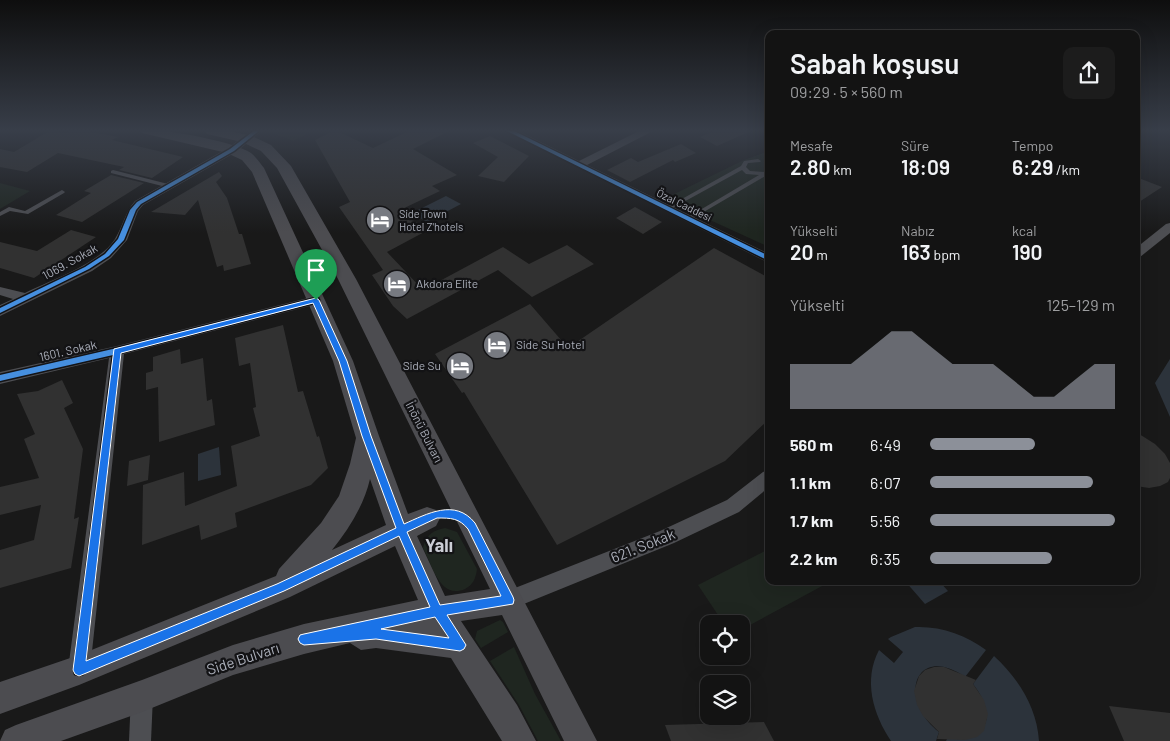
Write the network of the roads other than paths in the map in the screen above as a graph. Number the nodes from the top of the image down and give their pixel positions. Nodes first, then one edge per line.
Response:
1 (205, 165) edge
2 (253, 165) edge
3 (282, 165) edge
4 (581, 165) edge
5 (743, 167) joint
6 (113, 172) dead end
7 (765, 174) edge
8 (765, 175) edge
9 (170, 186) junction
10 (62, 192) dead end
11 (667, 209) junction
12 (0, 214) edge
13 (688, 219) junction
14 (1170, 226) edge
15 (1140, 251) edge
16 (765, 257) edge
17 (0, 291) edge
18 (26, 298) junction
19 (316, 300) junction
20 (0, 311) edge
21 (117, 351) junction
22 (0, 378) edge
23 (367, 436) junction
24 (765, 480) edge
25 (471, 526) junction
26 (406, 541) junction
27 (489, 560) junction
28 (280, 588) junction
29 (509, 600) junction
30 (441, 602) junction
31 (304, 639) junction
32 (460, 645) junction
33 (79, 670) junction
34 (142, 696) junction
35 (0, 698) edge
36 (16, 741) edge
37 (140, 741) edge
38 (520, 741) edge
39 (581, 741) edge

1 - 9 street, 1069. Sokak
2 - 19 main road
3 - 25 main road, İnönü Bulvarı
4 - 11 street, Özal Caddesi
5 - 7 lane
5 - 11 lane
6 - 9 lane
8 - 13 lane
9 - 18 street, 1069. Sokak
10 - 12 lane
11 - 13 street, Özal Caddesi
13 - 16 street, Özal Caddesi
14 - 15 street
17 - 18 street
18 - 20 street, 1069. Sokak
19 - 21 street, 1601. Sokak
19 - 23 main road
21 - 22 street, 1601. Sokak
21 - 33 street
23 - 26 main road
23 - 28 main road
24 - 29 street, 621. Sokak
25 - 26 main road
25 - 27 main road, İnönü Bulvarı
26 - 28 main road
26 - 30 main road
27 - 29 main road, İnönü Bulvarı
27 - 30 main road
28 - 33 main road
29 - 30 main road, Side Bulvarı
29 - 39 main road, İnönü Bulvarı
30 - 31 main road, Side Bulvarı
30 - 32 main road
31 - 32 main road
31 - 34 main road, Side Bulvarı
32 - 38 main road
33 - 35 main road
34 - 36 main road, Side Bulvarı
34 - 37 street

